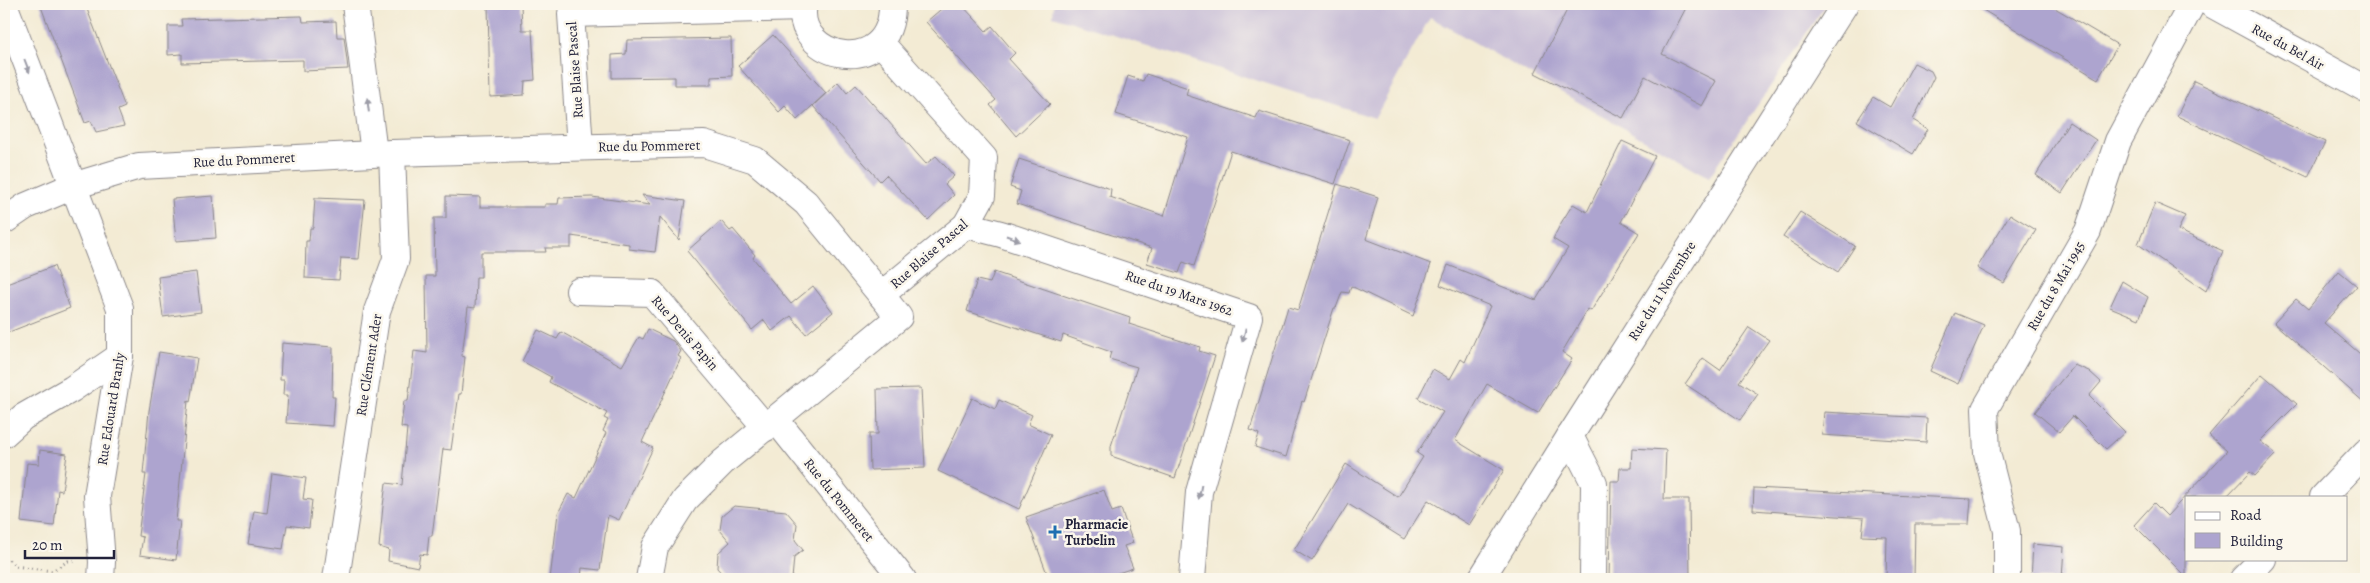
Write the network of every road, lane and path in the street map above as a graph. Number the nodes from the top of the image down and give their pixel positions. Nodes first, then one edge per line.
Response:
1 (4, 4) edge
2 (355, 4) edge
3 (892, 4) edge
4 (1845, 4) edge
5 (2192, 4) edge
6 (2211, 4) edge
7 (804, 6) edge
8 (880, 42) junction
9 (2366, 89) edge
10 (580, 148) junction
11 (383, 153) junction
12 (73, 186) junction
13 (4, 220) edge
14 (966, 225) junction
15 (579, 291) dead end
16 (881, 295) junction
17 (120, 356) junction
18 (771, 424) junction
19 (4, 434) edge
20 (1570, 436) junction
21 (2366, 452) edge
22 (2325, 496) edge
23 (2262, 560) edge
24 (101, 579) edge
25 (336, 579) edge
26 (649, 579) edge
27 (903, 579) edge
28 (1192, 579) edge
29 (1481, 579) edge
30 (1593, 579) edge
31 (2006, 579) edge
32 (2243, 579) edge

1 -> 12 street, Rue Edouard Branly
11 -> 2 street, Rue Clément Ader
3 - 8 street
4 - 20 street, Rue du 11 Novembre
5 - 31 street, Rue du 8 Mai 1945
6 - 9 street, Rue du Bel Air
7 - 8 street, Rue Blaise Pascal
7 - 10 street, Rue Blaise Pascal
8 - 14 street, Rue Blaise Pascal
10 - 11 street, Rue du Pommeret
10 - 16 street, Rue du Pommeret
11 - 12 street, Rue du Pommeret
11 - 25 street, Rue Clément Ader
12 - 13 street, Rue du Pommeret
12 - 17 street, Rue Edouard Branly
14 - 16 street, Rue Blaise Pascal
14 -> 28 street, Rue du 19 Mars 1962
15 - 18 street, Rue Denis Papin
16 - 18 street, Rue du Pommeret
17 - 19 street
17 - 24 street, Rue Edouard Branly
18 - 26 street
18 - 27 street, Rue du Pommeret
20 - 29 street, Rue du 11 Novembre
20 - 30 street
21 - 22 street
23 - 32 street

